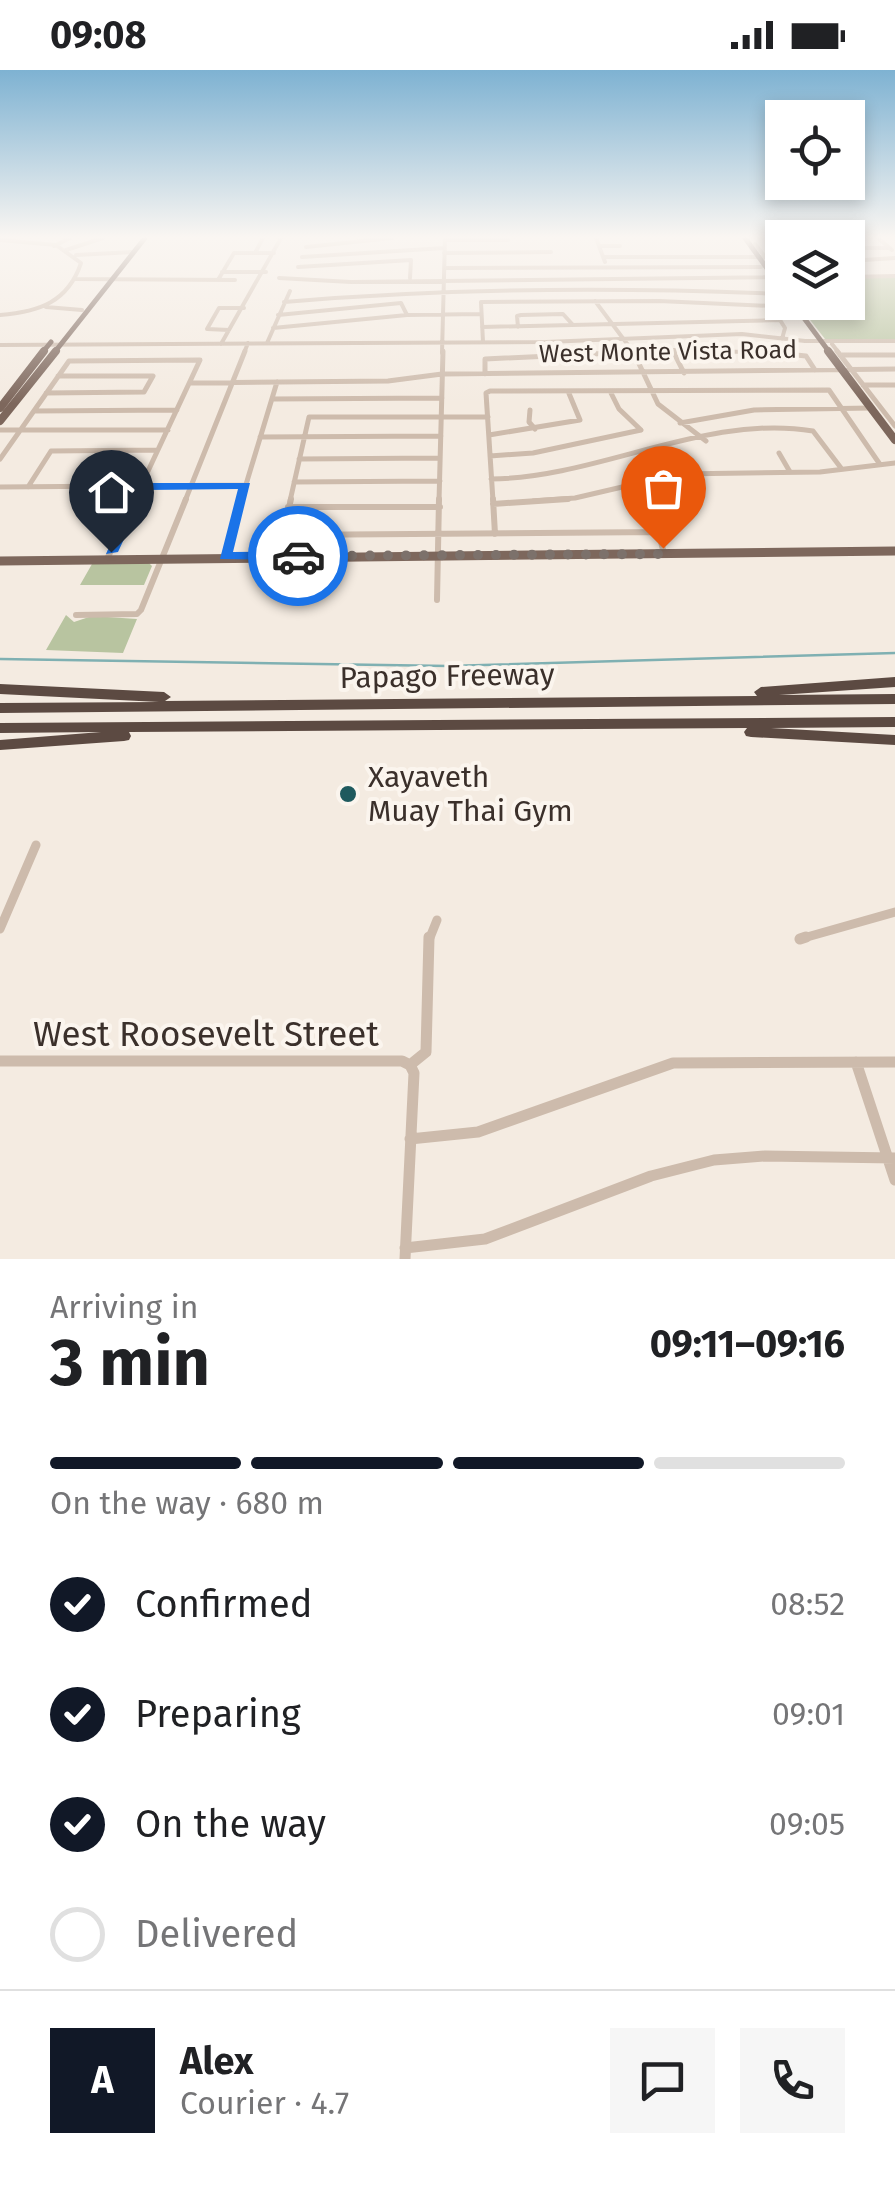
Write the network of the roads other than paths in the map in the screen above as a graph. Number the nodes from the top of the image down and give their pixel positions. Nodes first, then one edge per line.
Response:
1 (66, 293) edge
2 (94, 293) edge
3 (95, 293) edge
4 (248, 293) edge
5 (289, 293) edge
6 (328, 293) edge
7 (399, 293) edge
8 (444, 293) edge
9 (616, 293) edge
10 (328, 299) junction
11 (595, 301) junction
12 (619, 301) junction
13 (284, 302) junction
14 (765, 304) edge
15 (48, 306) junction
16 (244, 308) junction
17 (80, 310) junction
18 (443, 314) junction
19 (481, 314) junction
20 (0, 315) edge
21 (278, 315) junction
22 (408, 315) junction
23 (806, 320) edge
24 (609, 322) junction
25 (573, 325) junction
26 (273, 328) junction
27 (482, 328) junction
28 (518, 328) junction
29 (402, 331) dead end
30 (228, 333) junction
31 (625, 336) junction
32 (782, 338) junction
33 (895, 340) edge
34 (821, 341) junction
35 (443, 342) junction
36 (482, 342) junction
37 (267, 343) junction
38 (401, 343) junction
39 (53, 344) junction
40 (136, 344) junction
41 (221, 344) junction
42 (248, 344) junction
43 (832, 344) dead end
44 (0, 345) edge
45 (634, 352) junction
46 (840, 355) junction
47 (895, 355) edge
48 (126, 360) junction
49 (816, 370) junction
50 (847, 370) junction
51 (895, 370) edge
52 (644, 373) junction
53 (684, 373) junction
54 (442, 374) junction
55 (485, 374) junction
56 (58, 376) junction
57 (32, 378) junction
58 (233, 382) junction
59 (277, 382) junction
60 (190, 383) junction
61 (18, 385) junction
62 (863, 385) junction
63 (895, 385) edge
64 (610, 390) junction
65 (651, 390) junction
66 (568, 391) junction
67 (46, 393) junction
68 (442, 398) junction
69 (272, 399) junction
70 (11, 406) junction
71 (0, 408) edge
72 (842, 408) junction
73 (871, 408) junction
74 (711, 409) dead end
75 (177, 410) junction
76 (530, 410) dead end
77 (34, 411) junction
78 (718, 414) junction
79 (442, 417) junction
80 (488, 417) junction
81 (0, 421) edge
82 (680, 422) junction
83 (892, 427) edge
84 (535, 429) junction
85 (0, 430) edge
86 (20, 430) junction
87 (168, 430) junction
88 (489, 435) junction
89 (441, 436) junction
90 (304, 437) junction
91 (260, 438) junction
92 (895, 440) edge
93 (706, 441) junction
94 (158, 450) junction
95 (667, 450) junction
96 (779, 453) dead end
97 (490, 456) junction
98 (440, 458) junction
99 (0, 459) edge
100 (299, 459) junction
101 (734, 462) dead end
102 (879, 463) junction
103 (895, 463) edge
104 (841, 468) junction
105 (790, 472) junction
106 (690, 473) junction
107 (739, 473) junction
108 (92, 474) dead end
109 (492, 479) junction
110 (654, 480) junction
111 (294, 482) junction
112 (440, 482) junction
113 (246, 485) junction
114 (85, 486) junction
115 (142, 486) junction
116 (193, 486) junction
117 (0, 487) edge
118 (28, 487) junction
119 (493, 504) junction
120 (440, 507) junction
121 (288, 508) junction
122 (658, 532) junction
123 (439, 534) junction
124 (495, 534) junction
125 (282, 535) junction
126 (895, 552) edge
127 (664, 554) junction
128 (438, 555) junction
129 (165, 556) junction
130 (224, 556) junction
131 (278, 556) junction
132 (108, 557) junction
133 (0, 558) edge
134 (437, 600) dead end
135 (76, 616) dead end
136 (895, 682) edge
137 (0, 689) edge
138 (895, 700) edge
139 (575, 702) junction
140 (395, 704) junction
141 (0, 708) edge
142 (895, 722) edge
143 (501, 725) junction
144 (320, 726) junction
145 (0, 728) edge
146 (895, 740) edge
147 (0, 745) edge
148 (36, 846) dead end
149 (895, 912) edge
150 (437, 920) dead end
151 (0, 929) edge
152 (800, 940) dead end
153 (0, 1061) edge
154 (856, 1062) junction
155 (895, 1062) edge
156 (410, 1065) junction
157 (410, 1139) junction
158 (891, 1158) edge
159 (895, 1180) edge
160 (405, 1254) edge

1 - 15 street
2 - 17 main road
3 - 39 main road
4 - 16 street
5 - 13 street
6 - 10 street
7 - 10 street
8 - 18 street
9 - 12 street
10 - 13 street
11 - 12 street
11 - 19 street
11 - 24 street
12 - 14 street
13 - 21 street
15 - 17 street
15 - 20 street
16 - 30 street
16 - 30 street
17 - 39 main road
18 - 19 street
18 - 22 street
18 - 35 street
19 - 27 street
21 - 22 street
21 - 26 street
22 - 26 street
23 - 34 main road
24 - 25 street
24 - 31 street
24 - 32 street
25 - 28 street
25 - 28 street
26 - 37 street
27 - 28 street
27 - 36 street
29 - 38 street
30 - 41 street
31 - 32 street
31 - 36 street
31 - 45 street
32 - 34 street
33 - 34 street
34 - 50 main road
35 - 36 street
35 - 38 street
35 - 54 street
37 - 38 street
37 - 42 street
39 - 40 street
39 - 44 street
39 - 57 main road
39 - 61 main road
40 - 41 street
40 - 48 street
41 - 42 street
42 - 58 street
43 - 46 street
45 - 52 street
45 - 55 street
46 - 47 street
46 - 50 street
48 - 56 street
48 - 60 street
49 - 50 street, West Monte Vista Road
49 - 53 street, West Monte Vista Road
49 - 53 street
50 - 51 street, West Monte Vista Road
50 - 62 street
50 - 73 main road
52 - 53 street, West Monte Vista Road
52 - 55 street, West Monte Vista Road
52 - 65 street
54 - 55 street, West Monte Vista Road
54 - 59 street, West Monte Vista Road
54 - 68 street
56 - 67 street
56 - 67 street
57 - 61 main road
57 - 70 main road
58 - 59 street, West Monte Vista Road
58 - 60 street, West Monte Vista Road
58 - 116 street
59 - 69 street
60 - 75 street
61 - 70 main road
61 - 71 main road
62 - 63 street
62 - 83 street
64 - 65 street
64 - 66 street
64 - 97 street
65 - 72 street
65 - 82 street
66 - 80 street
66 - 84 street
67 - 77 street
68 - 69 street
68 - 79 street
69 - 91 street
70 - 81 main road
72 - 73 street
72 - 78 street
72 - 102 street
73 - 83 main road
74 - 78 street
75 - 77 street
75 - 87 street
76 - 84 street
77 - 86 street
78 - 82 street
79 - 80 street
79 - 89 street
79 - 90 street
80 - 88 street
82 - 93 street
83 - 92 main road
84 - 88 street
85 - 86 street
86 - 87 street
86 - 99 street
87 - 94 street
88 - 97 street
89 - 90 street
89 - 98 street
90 - 91 street
90 - 100 street
91 - 113 street
93 - 95 street
93 - 104 street
94 - 115 street
94 - 118 street
95 - 106 street
95 - 109 street
96 - 105 street
97 - 109 street
98 - 100 street
98 - 112 street
100 - 111 street
101 - 107 street
102 - 103 street
102 - 104 street
104 - 105 street
105 - 107 street
106 - 107 street
106 - 110 street
108 - 114 street
109 - 119 street
110 - 119 street
110 - 122 street
111 - 112 street
111 - 121 street
112 - 120 street
113 - 116 street
113 - 130 street
114 - 115 street
114 - 118 street
115 - 116 street
115 - 132 street
116 - 129 street
117 - 118 street
119 - 124 street
120 - 121 street
120 - 123 street
121 - 125 street
122 - 124 street
122 - 127 street
123 - 124 street
123 - 125 street
123 - 128 street
125 - 131 street
126 - 127 main road
127 - 128 main road
128 - 131 main road
128 - 134 street
129 - 130 main road
129 - 132 main road
129 - 135 street
130 - 131 main road
132 - 133 main road
136 - 139 highway
137 - 140 highway
138 - 139 highway, Papago Freeway
139 - 140 highway, Papago Freeway
140 - 141 highway, Papago Freeway
142 - 143 highway, Papago Freeway
143 - 144 highway, Papago Freeway
143 - 146 highway
144 - 145 highway, Papago Freeway
144 - 147 highway
148 - 151 street
149 - 152 street
150 - 156 street
153 - 156 street, West Roosevelt Street
154 - 155 street
154 - 157 street
154 - 158 street
156 - 157 street
157 - 160 street
158 - 159 street
158 - 160 street

